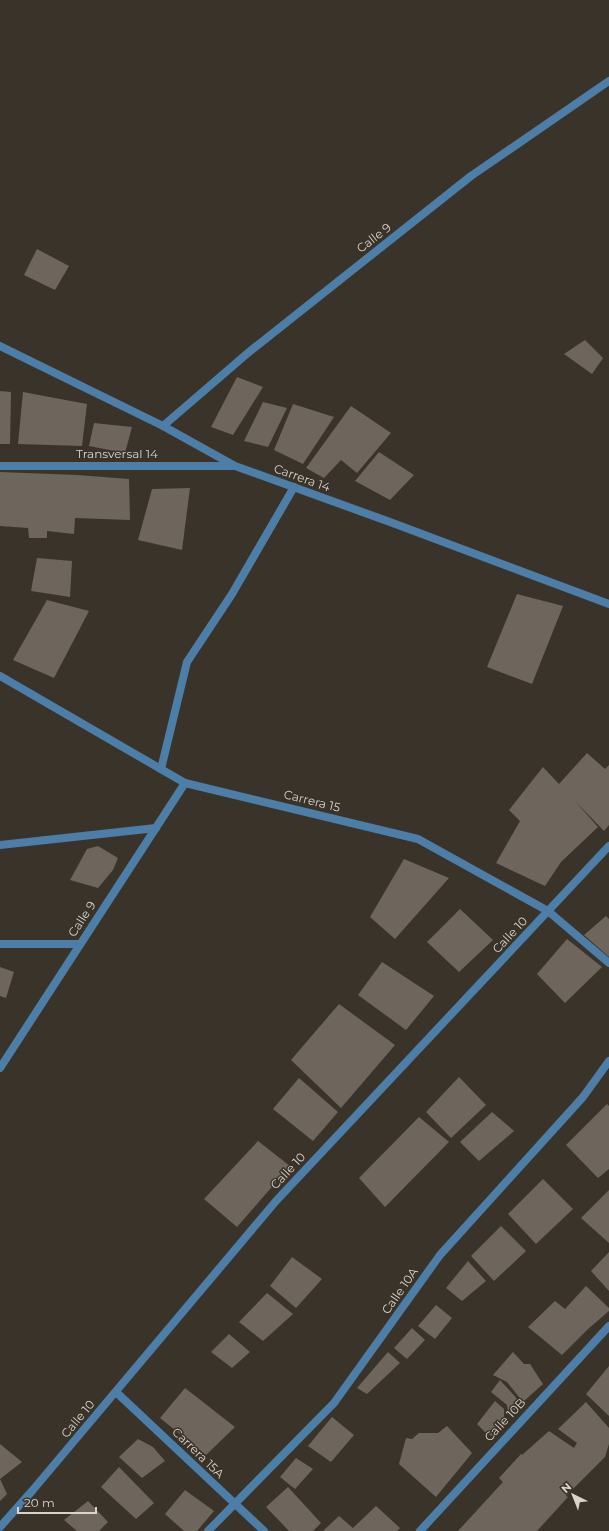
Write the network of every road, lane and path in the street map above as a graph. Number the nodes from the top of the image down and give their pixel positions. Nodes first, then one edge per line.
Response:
1 (609, 81) edge
2 (0, 346) edge
3 (163, 426) junction
4 (0, 466) edge
5 (235, 466) junction
6 (294, 487) junction
7 (609, 604) edge
8 (0, 676) edge
9 (162, 769) junction
10 (185, 783) junction
11 (156, 828) junction
12 (0, 845) edge
13 (609, 846) edge
14 (548, 912) junction
15 (0, 944) edge
16 (80, 944) junction
17 (609, 963) edge
18 (609, 1061) edge
19 (0, 1068) edge
20 (609, 1326) edge
21 (116, 1392) junction
22 (233, 1504) junction
23 (0, 1527) edge
24 (208, 1531) edge
25 (264, 1531) edge
26 (420, 1531) edge

1 - 3 street, Calle 9
2 - 3 street, Carrera 14
3 - 5 street, Carrera 14
4 - 5 street, Transversal 14
5 - 6 street, Carrera 14
6 - 7 street, Carrera 14
6 - 9 street
8 - 9 street, Carrera 15
9 - 10 street, Carrera 15
10 - 11 street, Calle 9
10 - 14 street, Carrera 15
11 - 12 street
11 - 16 street, Calle 9
13 - 14 street, Calle 10
14 - 17 street, Carrera 15
14 - 21 street, Calle 10
15 - 16 street
16 - 19 street, Calle 9
18 - 22 street, Calle 10A
20 - 26 street, Calle 10B
21 - 22 street, Carrera 15A
21 - 23 street, Calle 10
22 - 24 street, Calle 10A
22 - 25 street, Carrera 15A

